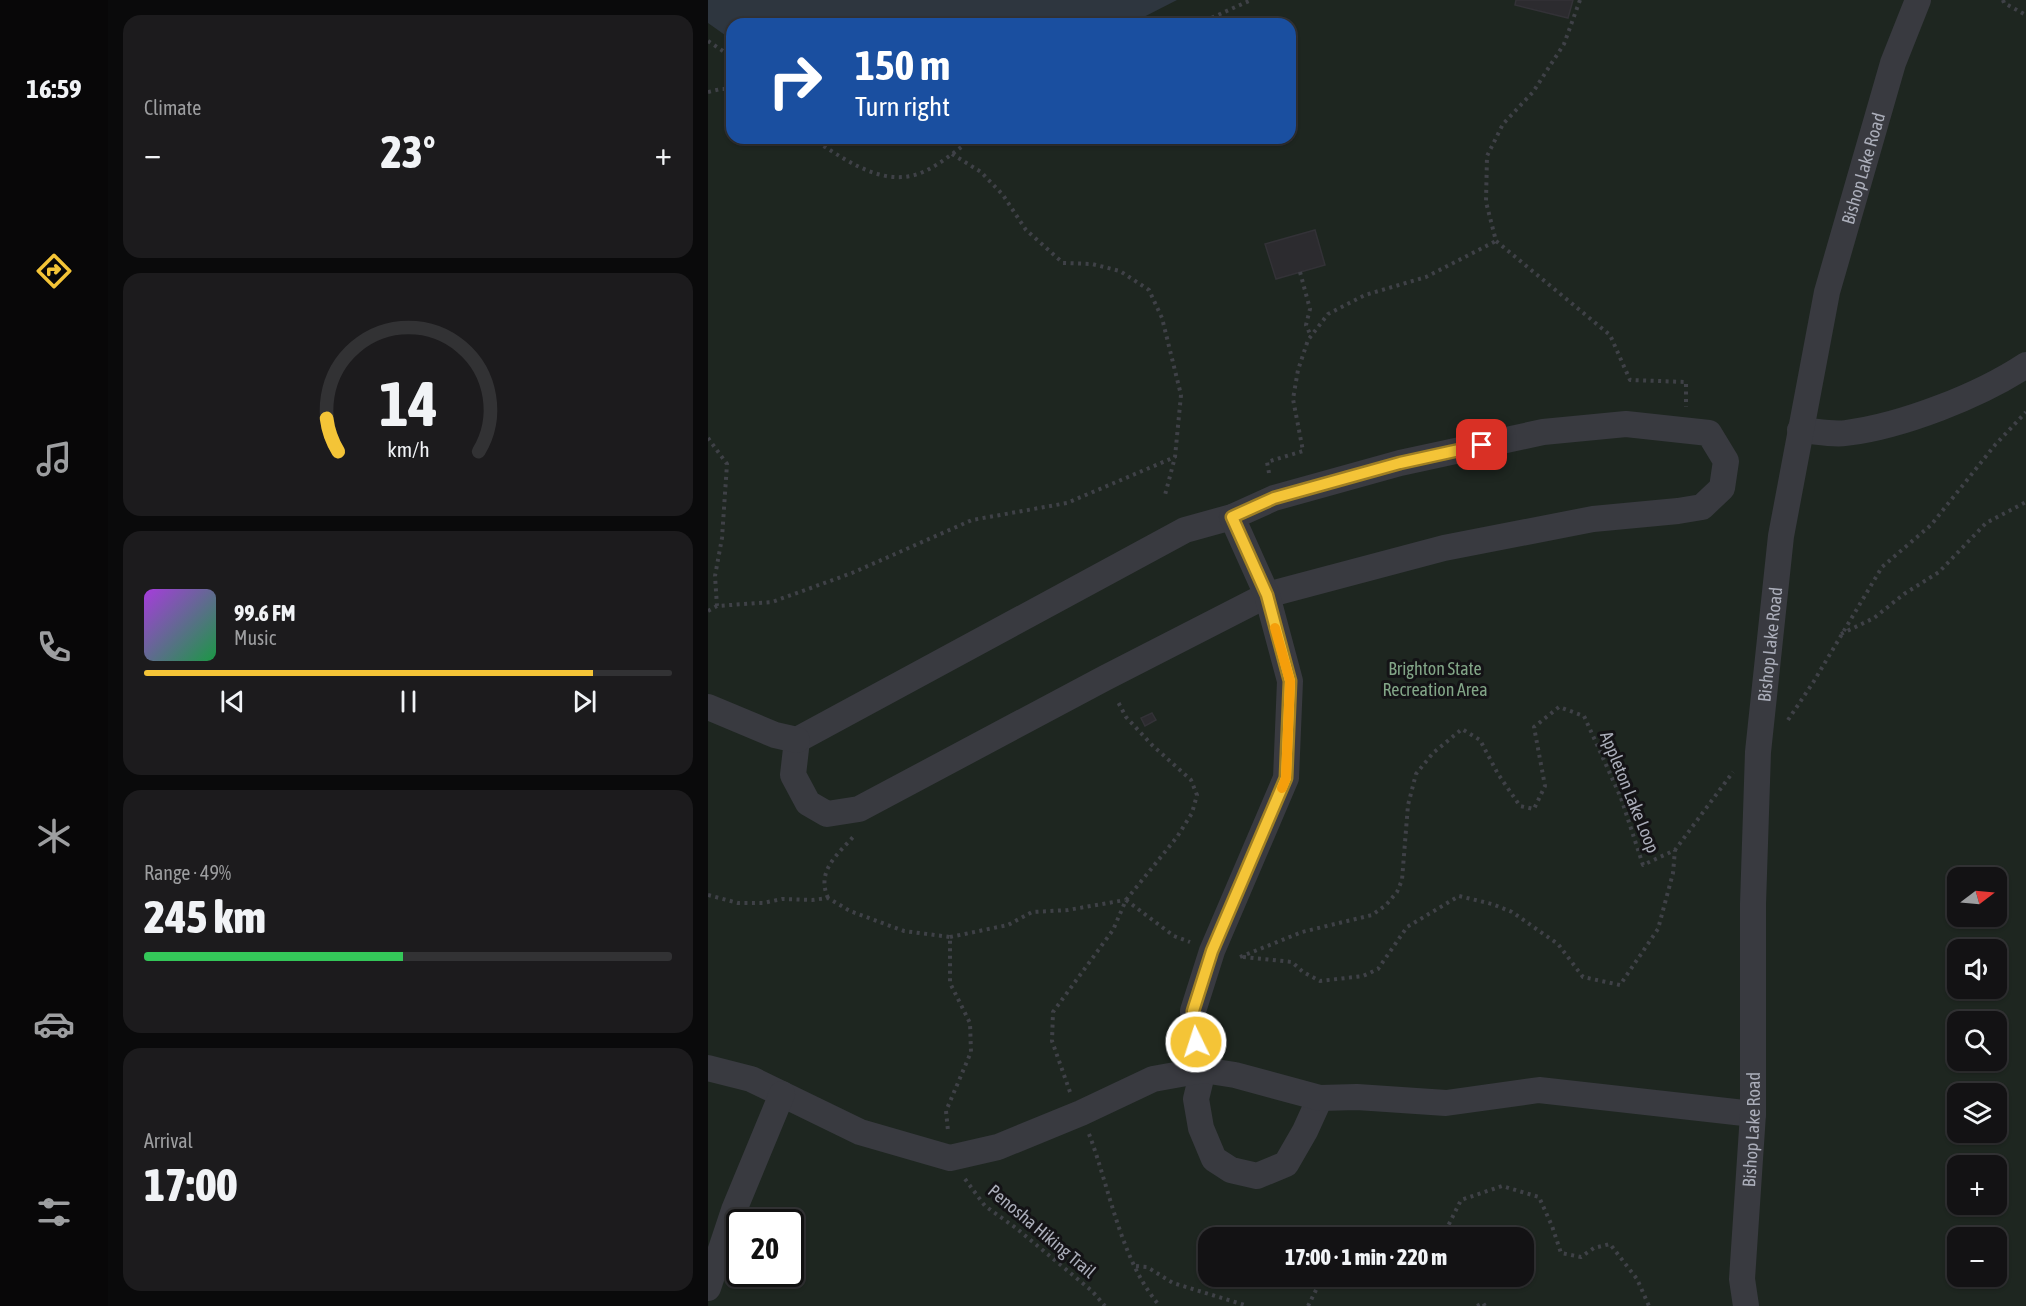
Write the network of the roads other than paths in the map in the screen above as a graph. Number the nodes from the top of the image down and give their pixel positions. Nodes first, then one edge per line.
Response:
1 (1918, 0) edge
2 (2026, 364) edge
3 (1800, 430) junction
4 (1232, 517) junction
5 (1267, 595) junction
6 (708, 707) edge
7 (797, 740) junction
8 (708, 1068) edge
9 (1203, 1070) junction
10 (782, 1094) junction
11 (1320, 1098) junction
12 (1753, 1114) junction
13 (708, 1288) edge
14 (1746, 1306) edge

1 - 3 street, Bishop Lake Road
2 - 3 street
3 - 12 street, Bishop Lake Road
4 - 5 street
4 - 5 street
4 - 7 street
5 - 7 street
5 - 9 street
6 - 7 street
8 - 10 street
9 - 10 street
9 - 11 street
9 - 11 street
10 - 13 street
11 - 12 street
12 - 14 street, Bishop Lake Road

